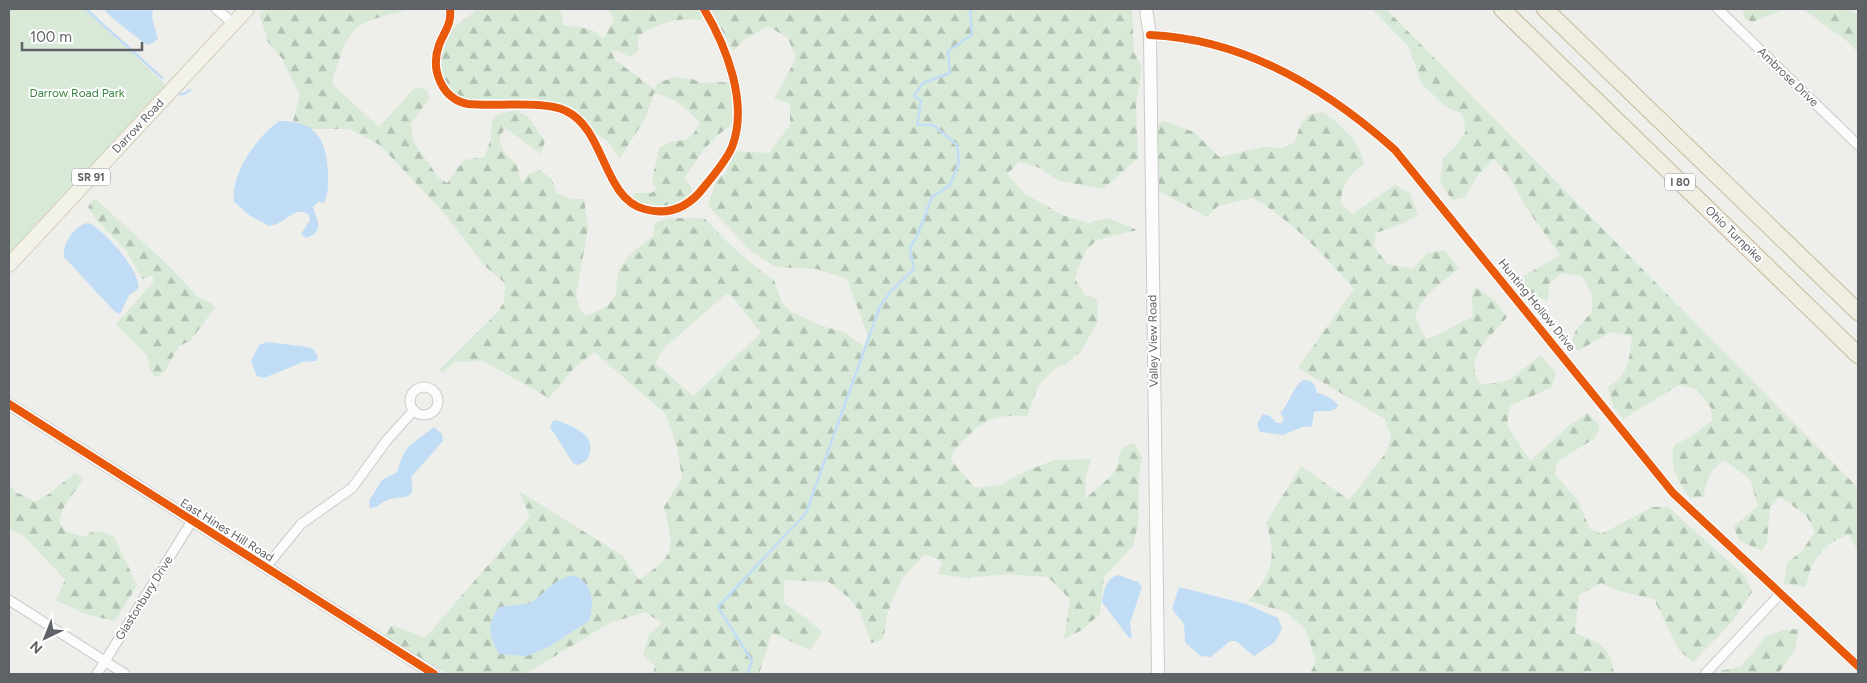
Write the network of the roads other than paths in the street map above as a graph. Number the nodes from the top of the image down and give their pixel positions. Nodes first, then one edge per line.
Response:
1 (216, 9) edge
2 (247, 9) edge
3 (450, 9) edge
4 (704, 9) edge
5 (1146, 9) edge
6 (1502, 9) edge
7 (1545, 9) edge
8 (1718, 9) edge
9 (233, 23) junction
10 (1150, 35) junction
11 (1858, 145) edge
12 (9, 266) edge
13 (1858, 312) edge
14 (1858, 355) edge
15 (9, 404) edge
16 (414, 410) dead end
17 (192, 521) junction
18 (266, 567) junction
19 (1780, 594) junction
20 (9, 600) edge
21 (104, 662) junction
22 (1858, 666) edge
23 (97, 674) edge
24 (125, 674) edge
25 (434, 674) edge
26 (1158, 674) edge
27 (1705, 674) edge

1 - 9 street
2 - 9 main road, Darrow Road / SR 91
3 - 4 street
5 - 10 main road, Valley View Road
6 - 14 highway, Ohio Turnpike / I 80
7 - 13 highway, I 80
8 - 11 street, Ambrose Drive
9 - 12 main road, Darrow Road / SR 91
10 - 19 street, Hunting Hollow Drive
10 - 26 main road, Valley View Road
15 - 17 street, East Hines Hill Road
16 - 18 street
17 - 18 street, East Hines Hill Road
17 - 21 street, Glastonbury Drive
18 - 25 street, East Hines Hill Road
19 - 22 street, Hunting Hollow Drive
19 - 27 street
20 - 21 street
21 - 23 street, Glastonbury Drive
21 - 24 street

